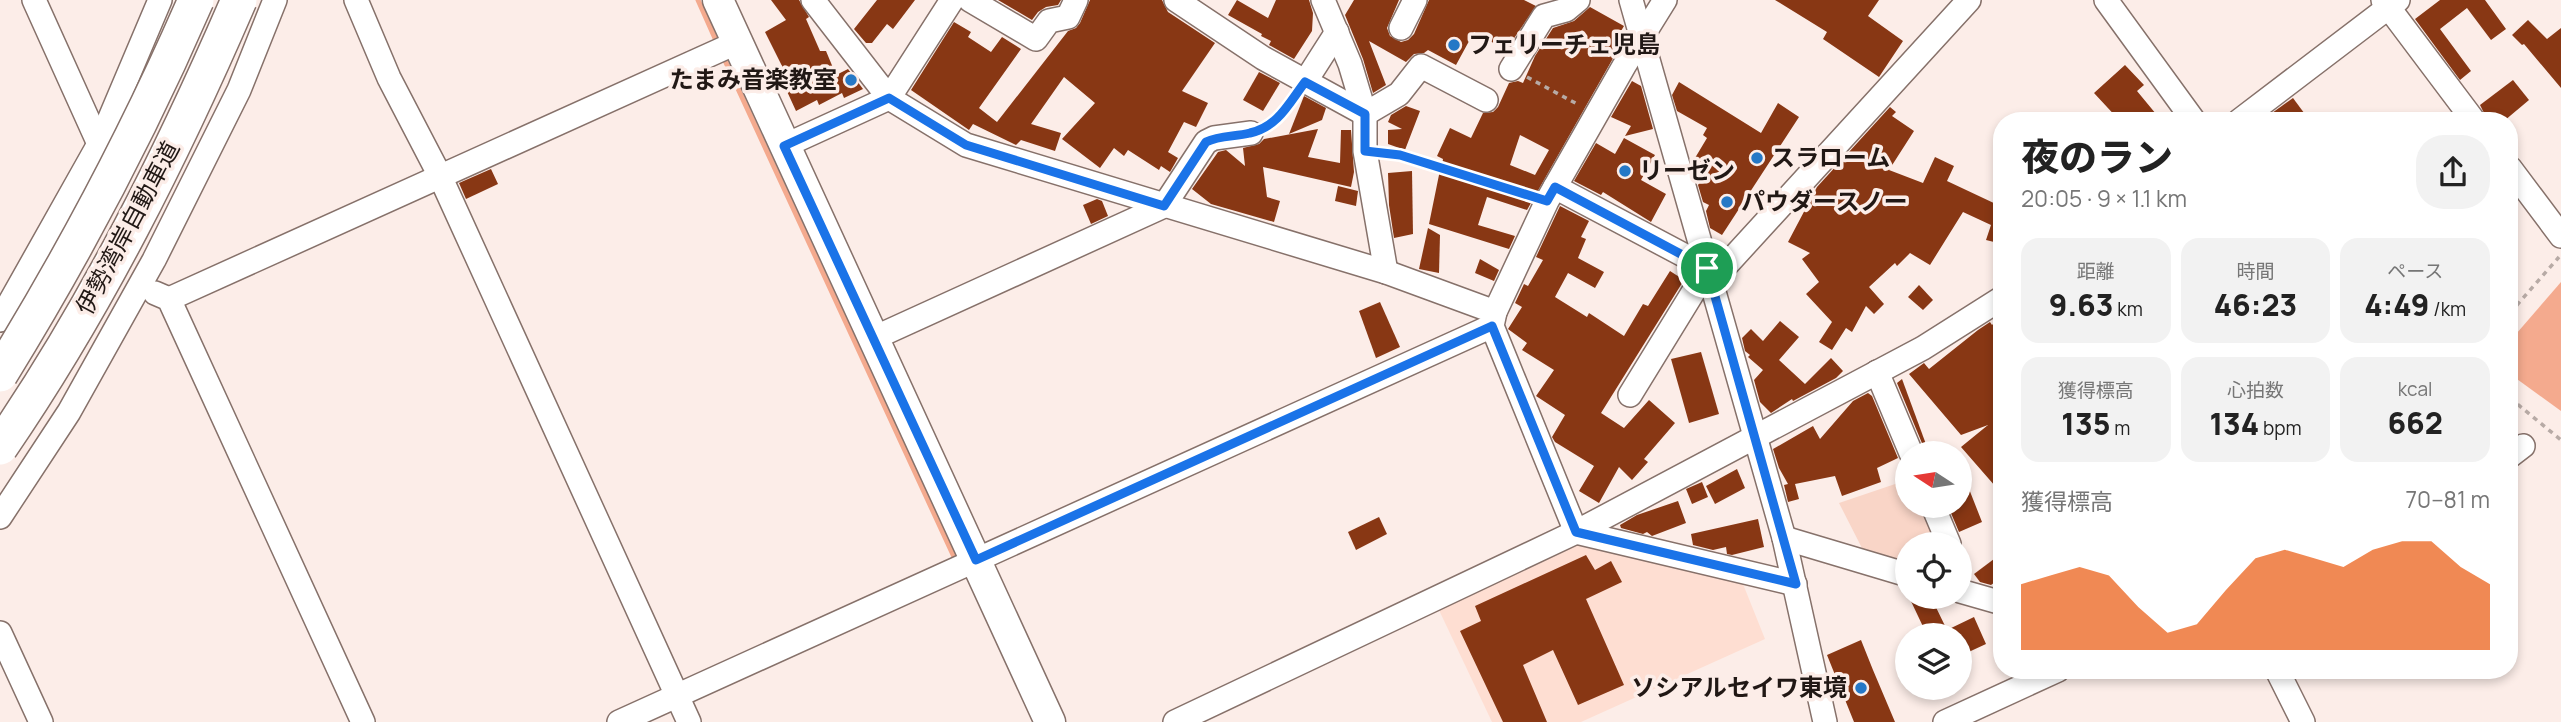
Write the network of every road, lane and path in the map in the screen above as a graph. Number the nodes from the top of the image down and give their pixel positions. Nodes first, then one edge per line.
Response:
1 (34, 0) edge
2 (160, 0) edge
3 (197, 0) edge
4 (239, 0) edge
5 (275, 0) edge
6 (356, 0) edge
7 (718, 0) edge
8 (813, 0) edge
9 (952, 0) edge
10 (970, 0) edge
11 (1076, 0) edge
12 (1176, 0) edge
13 (1346, 0) edge
14 (1415, 0) edge
15 (1531, 0) edge
16 (1578, 0) edge
17 (1631, 0) edge
18 (1665, 0) edge
19 (1969, 0) edge
20 (2106, 0) edge
21 (2390, 2) edge
22 (1556, 13) junction
23 (1331, 17) edge
24 (1401, 28) dead end
25 (1642, 37) junction
26 (728, 47) junction
27 (1511, 69) joint
28 (1305, 82) junction
29 (889, 98) junction
30 (1486, 100) dead end
31 (2187, 112) edge
32 (2250, 112) edge
33 (2468, 112) edge
34 (1365, 114) junction
35 (1596, 114) junction
36 (1251, 133) joint
37 (99, 144) junction
38 (784, 146) junction
39 (1365, 151) junction
40 (440, 176) junction
41 (2518, 179) edge
42 (1551, 194) junction
43 (1164, 206) junction
44 (2561, 236) edge
45 (2561, 255) edge
46 (1385, 272) junction
47 (1709, 275) junction
48 (139, 287) junction
49 (169, 299) junction
50 (1993, 304) edge
51 (2518, 304) edge
52 (1493, 319) junction
53 (0, 320) edge
54 (874, 338) junction
55 (1877, 372) junction
56 (0, 374) edge
57 (1630, 395) dead end
58 (2518, 405) edge
59 (1755, 436) junction
60 (2561, 440) edge
61 (1906, 441) edge
62 (0, 447) edge
63 (3, 507) edge
64 (1576, 532) junction
65 (1784, 538) junction
66 (976, 560) junction
67 (1895, 571) edge
68 (1796, 584) junction
69 (1972, 594) edge
70 (1993, 600) edge
71 (0, 633) edge
72 (2038, 679) edge
73 (2282, 679) edge
74 (676, 696) junction
75 (41, 722) edge
76 (363, 722) edge
77 (619, 722) edge
78 (689, 722) edge
79 (1049, 722) edge
80 (1175, 722) edge
81 (1825, 722) edge
82 (1945, 722) edge
83 (2303, 722) edge

1 - 37 street
2 - 37 street
3 - 56 highway, 伊勢湾岸自動車道, bridge
4 - 62 highway, 伊勢湾岸自動車道, bridge
5 - 48 street
6 - 40 street
7 - 26 main road
8 - 29 street
9 - 29 street
10 - 11 street
12 - 28 street
13 - 23 street
14 - 24 street
15 - 22 street
16 - 22 street
17 - 25 street
18 - 25 street
19 - 47 street
20 - 31 street
21 - 32 street
21 - 33 street
22 - 27 street
23 - 28 street
23 - 34 street
25 - 35 street
25 - 47 street
26 - 38 main road
26 - 40 street
27 - 35 path
28 - 34 street
28 - 36 path
29 - 38 street
29 - 43 street
30 - 34 street
34 - 39 street
35 - 42 street
36 - 43 street
37 - 53 street
38 - 54 main road
39 - 42 path
39 - 46 street
40 - 49 street
40 - 74 street
41 - 44 street
42 - 47 street
42 - 52 street
43 - 46 street
43 - 54 street
45 - 51 path
46 - 52 street
47 - 57 street
47 - 59 street
48 - 49 street
48 - 63 street
49 - 76 street
50 - 55 street
52 - 64 street
52 - 66 street
54 - 66 main road
55 - 59 street
55 - 61 street
58 - 60 path
59 - 64 street
59 - 65 street
64 - 68 street
64 - 80 street
65 - 67 street
65 - 68 street
66 - 74 street
66 - 79 main road
68 - 81 street
69 - 70 street
71 - 75 street
72 - 82 street
73 - 83 street
74 - 77 street
74 - 78 street

